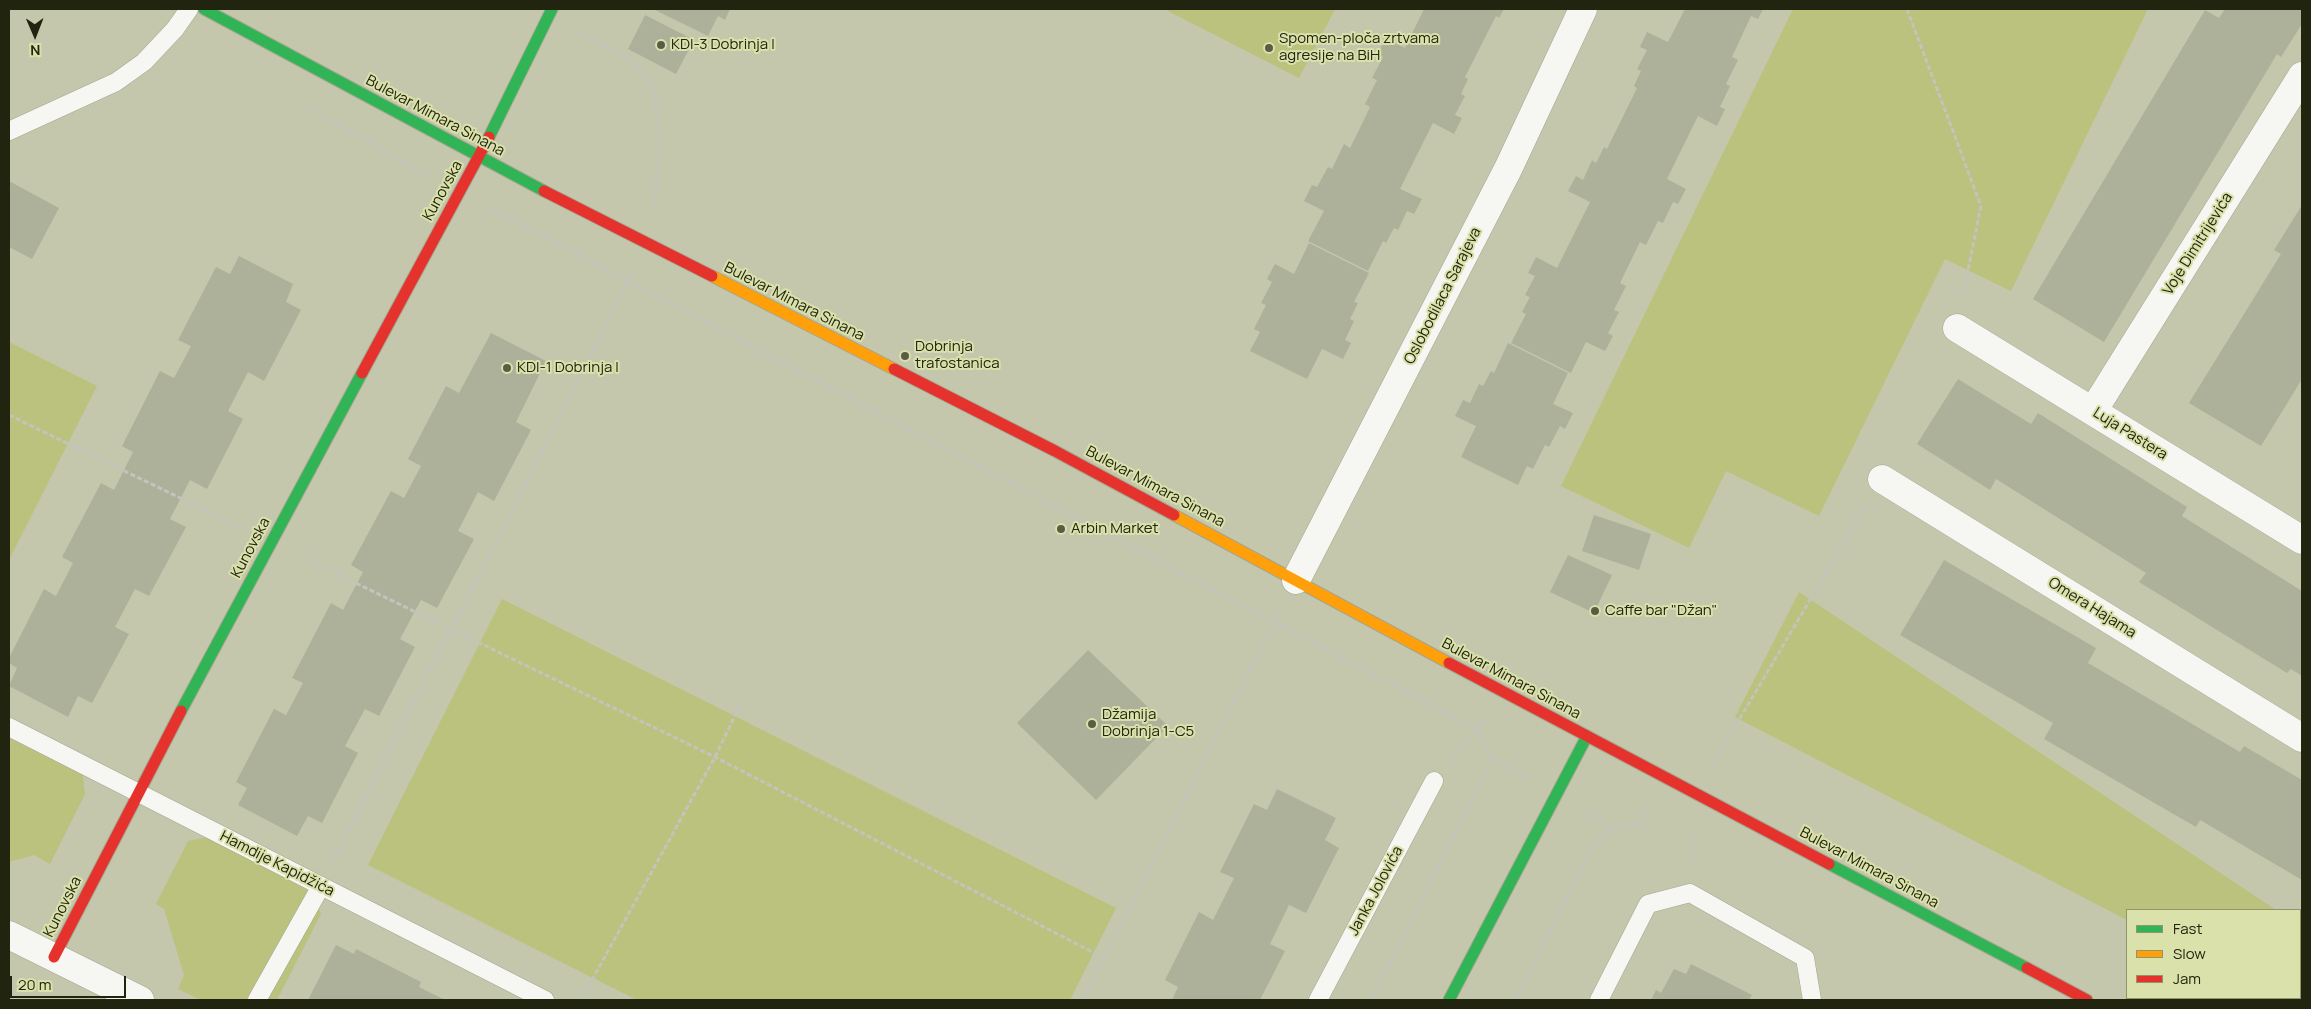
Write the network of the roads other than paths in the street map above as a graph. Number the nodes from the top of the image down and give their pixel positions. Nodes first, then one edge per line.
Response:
1 (189, 9) edge
2 (204, 9) edge
3 (552, 9) edge
4 (1583, 9) edge
5 (2302, 76) edge
6 (9, 130) edge
7 (480, 156) junction
8 (1957, 328) road end
9 (2093, 411) junction
10 (1882, 479) road end
11 (2302, 540) edge
12 (1296, 580) junction
13 (9, 728) edge
14 (1587, 736) junction
15 (2302, 738) edge
16 (1434, 781) road end
17 (137, 793) junction
18 (321, 886) junction
19 (9, 935) edge
20 (54, 956) junction
21 (140, 1000) edge
22 (257, 1000) edge
23 (545, 1000) edge
24 (1318, 1000) edge
25 (1449, 1000) edge
26 (1599, 1000) edge
27 (1812, 1000) edge
28 (2087, 1000) edge

1 - 6 lane
2 - 7 street, Bulevar Mimara Sinana
3 - 7 street, Kunovska
4 - 12 street, Oslobodilaca Sarajeva
5 - 9 street, Voje Dimitrijevića
7 - 12 street, Bulevar Mimara Sinana
7 - 17 street, Kunovska
8 - 9 street, Luja Pastera
9 - 11 street, Luja Pastera
10 - 15 street, Omera Hajama
12 - 14 street, Bulevar Mimara Sinana
13 - 17 lane, Hamdije Kapidžića
14 - 25 street
14 - 28 street, Bulevar Mimara Sinana
16 - 24 lane, Janka Jolovića
17 - 18 lane, Hamdije Kapidžića
17 - 20 street, Kunovska
18 - 22 lane
18 - 23 lane, Hamdije Kapidžića
19 - 20 street
20 - 21 street
26 - 27 lane

